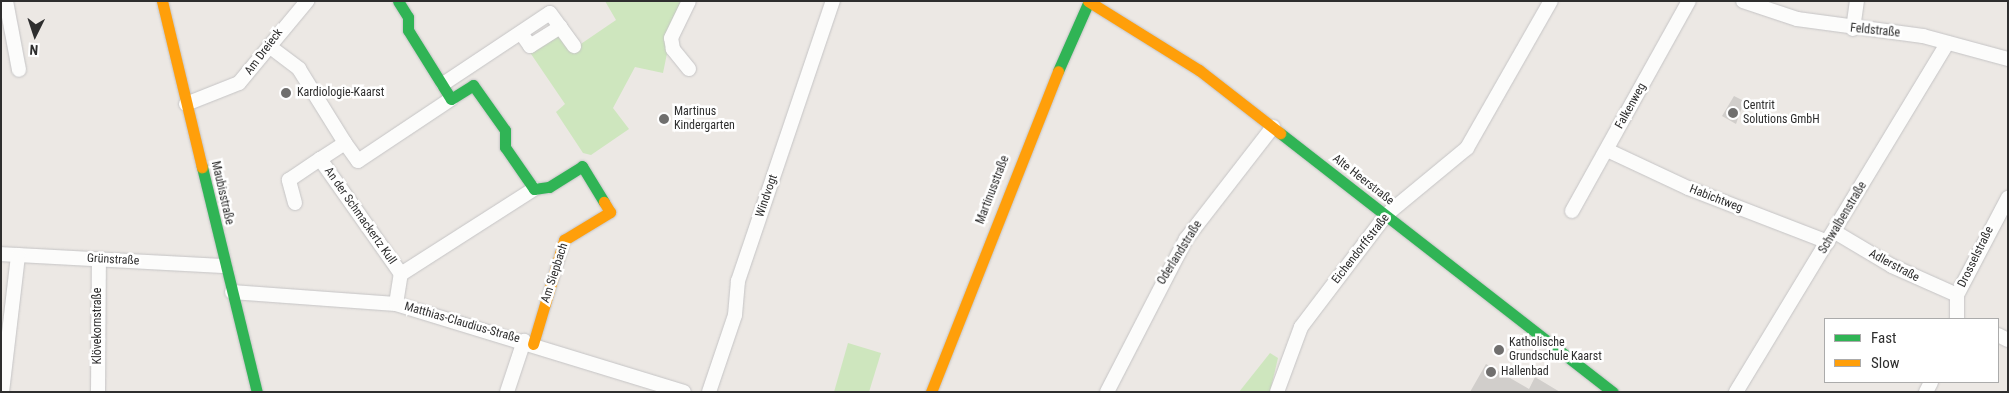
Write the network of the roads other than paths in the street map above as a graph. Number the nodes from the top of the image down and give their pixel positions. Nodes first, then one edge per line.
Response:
1 (6, 1) edge
2 (162, 1) edge
3 (307, 1) edge
4 (398, 1) edge
5 (690, 1) edge
6 (833, 1) edge
7 (1088, 1) edge
8 (1551, 1) edge
9 (1689, 1) edge
10 (1743, 1) edge
11 (1856, 1) edge
12 (1853, 29) junction
13 (1947, 43) junction
14 (269, 46) junction
15 (574, 46) dead end
16 (2008, 59) edge
17 (689, 69) dead end
18 (19, 70) dead end
19 (465, 71) junction
20 (443, 84) junction
21 (473, 85) junction
22 (451, 99) junction
23 (186, 104) junction
24 (1273, 127) junction
25 (346, 143) junction
26 (1607, 150) junction
27 (320, 159) junction
28 (534, 189) junction
29 (2008, 198) edge
30 (295, 203) dead end
31 (1572, 211) dead end
32 (1386, 215) junction
33 (1831, 237) junction
34 (1, 254) edge
35 (18, 255) junction
36 (99, 259) junction
37 (226, 266) junction
38 (401, 274) junction
39 (232, 292) junction
40 (1956, 295) junction
41 (396, 304) junction
42 (1958, 318) edge
43 (528, 343) junction
44 (1740, 390) edge
45 (2, 392) edge
46 (98, 392) edge
47 (257, 392) edge
48 (507, 392) edge
49 (684, 392) edge
50 (709, 392) edge
51 (931, 392) edge
52 (1107, 392) edge
53 (1277, 392) edge
54 (1613, 392) edge

1 - 18 street
2 - 23 street, Maubisstraße
3 - 14 street, Am Dreieck
4 - 20 street
5 - 17 street
6 - 50 street, Windvogt
7 - 24 street, Alte Heerstraße
7 - 51 street, Martinusstraße
8 - 32 street, Eichendorffstraße
9 - 26 street, Falkenweg
10 - 12 street, Feldstraße
11 - 12 street
12 - 13 street, Feldstraße
13 - 16 street, Feldstraße
13 - 33 street, Schwalbenstraße
14 - 23 street, Am Dreieck
14 - 25 street
15 - 19 street
19 - 20 street
19 - 21 street
20 - 22 street
21 - 22 street
21 - 28 street
22 - 25 street
23 - 37 street, Maubisstraße
24 - 32 street, Alte Heerstraße
24 - 52 street, Oderlandstraße
25 - 27 street, An der Schmackertz Kull
26 - 31 street, Falkenweg
26 - 33 street, Habichtweg
27 - 30 street, An der Schmackertz Kull
27 - 38 street, An der Schmackertz Kull
28 - 38 street, Am Siepbach
28 - 43 street, Am Siepbach
29 - 40 street, Drosselstraße
32 - 53 street, Eichendorffstraße
32 - 54 street, Alte Heerstraße
33 - 40 street, Adlerstraße
33 - 44 street, Schwalbenstraße
34 - 35 street, Grünstraße
35 - 36 street, Grünstraße
35 - 45 street
36 - 37 street, Grünstraße
36 - 46 street, Klövekornstraße
37 - 39 street, Maubisstraße
38 - 41 street
39 - 41 street, Matthias-Claudius-Straße
39 - 47 street, Maubisstraße
40 - 42 street, Drosselstraße
41 - 43 street, Matthias-Claudius-Straße
43 - 48 street
43 - 49 street, Matthias-Claudius-Straße

